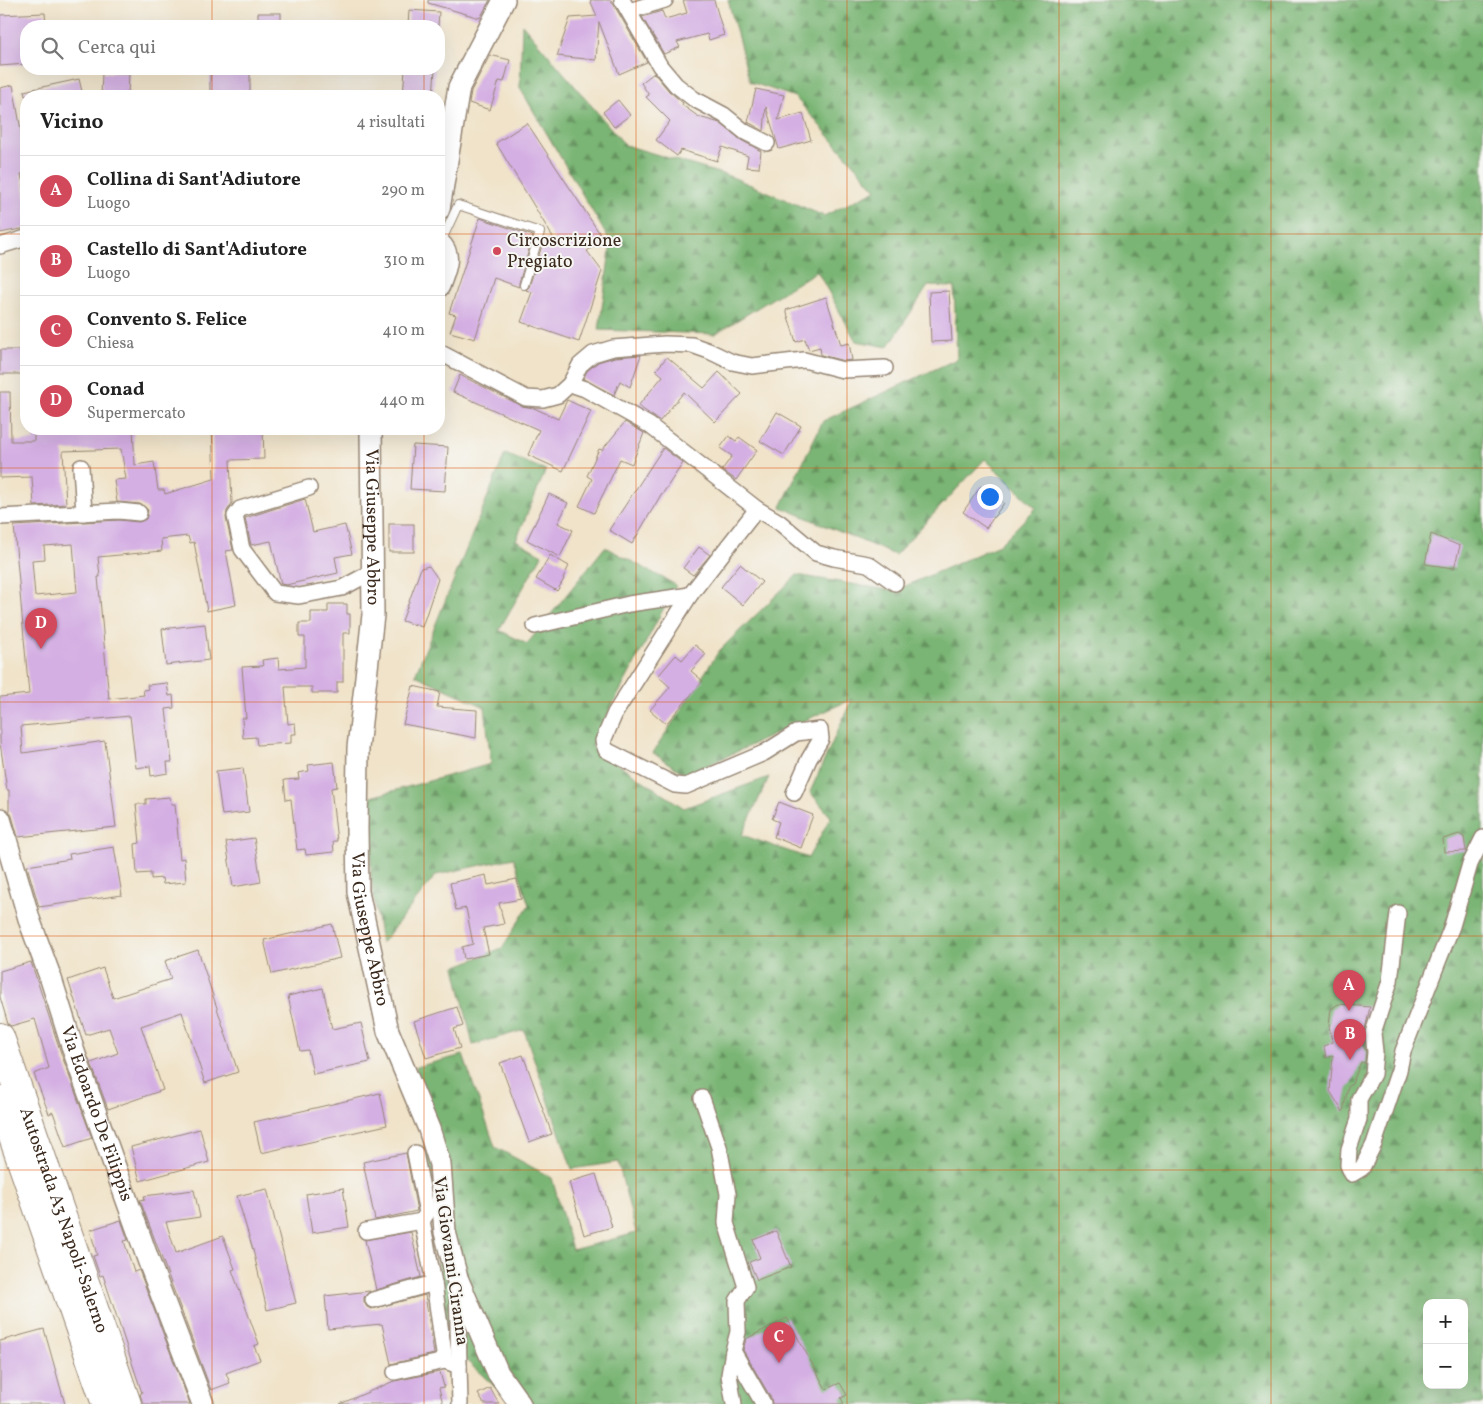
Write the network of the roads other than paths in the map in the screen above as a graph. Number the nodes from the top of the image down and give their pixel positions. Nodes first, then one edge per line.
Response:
1 (504, 0) edge
2 (665, 0) edge
3 (626, 5) edge
4 (767, 143) dead end
5 (445, 172) edge
6 (445, 232) edge
7 (20, 240) edge
8 (2, 247) edge
9 (445, 248) edge
10 (445, 269) edge
11 (524, 285) dead end
12 (445, 355) edge
13 (885, 368) dead end
14 (570, 384) junction
15 (371, 435) edge
16 (81, 467) dead end
17 (309, 488) dead end
18 (757, 508) junction
19 (84, 513) junction
20 (139, 513) dead end
21 (0, 517) edge
22 (372, 572) junction
23 (895, 583) dead end
24 (690, 595) junction
25 (535, 626) dead end
26 (794, 793) dead end
27 (0, 819) edge
28 (1483, 838) edge
29 (1398, 913) dead end
30 (0, 1037) edge
31 (702, 1098) dead end
32 (0, 1100) edge
33 (415, 1153) dead end
34 (422, 1221) junction
35 (366, 1231) dead end
36 (457, 1278) junction
37 (434, 1283) junction
38 (373, 1300) dead end
39 (733, 1351) junction
40 (452, 1363) junction
41 (395, 1372) dead end
42 (763, 1403) edge
43 (106, 1404) edge
44 (127, 1404) edge
45 (202, 1404) edge
46 (460, 1404) edge
47 (520, 1404) edge
48 (734, 1404) edge

1 - 5 street
2 - 3 street
3 - 4 street
6 - 11 lane
7 - 8 street
9 - 10 street
12 - 14 street
13 - 14 street
14 - 18 street
15 - 22 street, Via Giuseppe Abbro
16 - 19 street
17 - 22 street
18 - 23 street
18 - 24 street
19 - 20 street
19 - 21 street
22 - 36 street, Via Giuseppe Abbro
24 - 25 street
24 - 26 street
27 - 45 street, Via Edoardo De Filippis
28 - 29 street
30 - 44 highway, Autostrada A3 Napoli-Salerno
31 - 39 street
32 - 43 highway, Autostrada A3 Napoli-Salerno
33 - 34 street, Via Giovanni Ciranna
34 - 35 street
34 - 37 street, Via Giovanni Ciranna
36 - 40 street
36 - 47 street, Via Giuseppe Abbro
37 - 38 street
37 - 40 street, Via Giovanni Ciranna
39 - 42 street
39 - 48 street
40 - 41 street, Via Giovanni Ciranna
40 - 46 street

